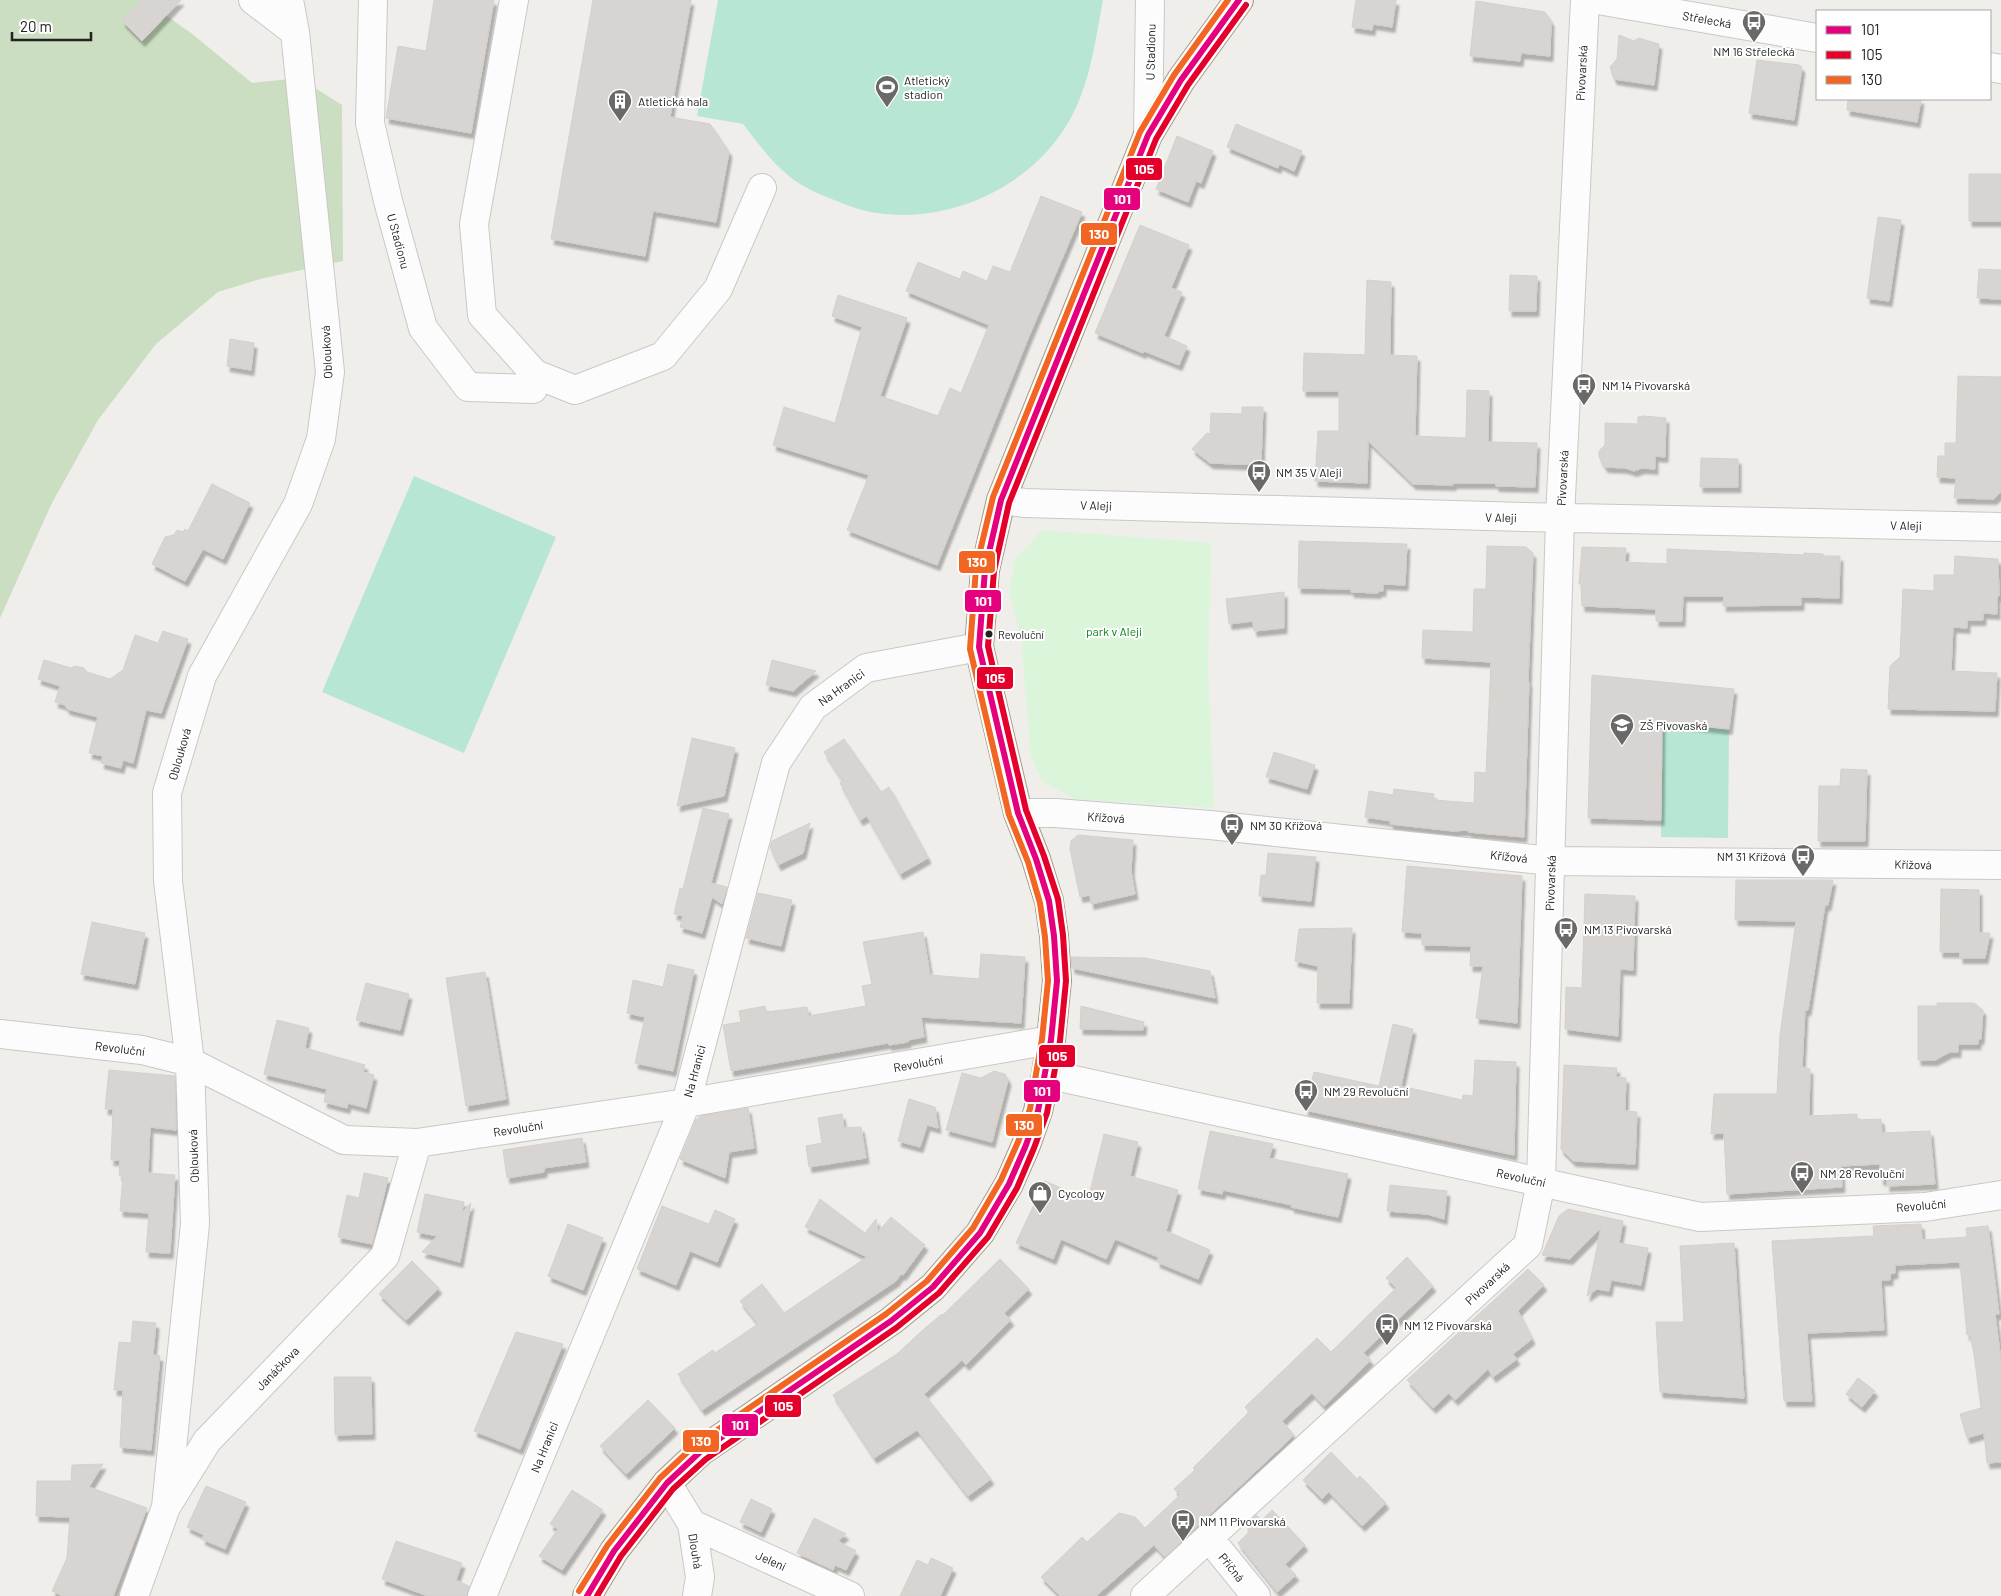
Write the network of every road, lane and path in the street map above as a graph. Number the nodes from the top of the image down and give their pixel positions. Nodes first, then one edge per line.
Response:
1 (253, 0) edge
2 (289, 0) edge
3 (373, 0) edge
4 (514, 0) edge
5 (1150, 0) edge
6 (1239, 0) edge
7 (1585, 0) edge
8 (1598, 0) edge
9 (295, 32) junction
10 (1816, 38) edge
11 (1148, 135) junction
12 (762, 188) dead end
13 (535, 374) junction
14 (1001, 500) junction
15 (1560, 518) junction
16 (2001, 527) edge
17 (979, 646) junction
18 (1018, 813) junction
19 (1551, 861) junction
20 (2001, 865) edge
21 (0, 1034) edge
22 (1051, 1040) junction
23 (190, 1062) junction
24 (1046, 1074) junction
25 (686, 1103) junction
26 (417, 1143) junction
27 (1541, 1182) junction
28 (2001, 1195) edge
29 (667, 1483) junction
30 (166, 1507) junction
31 (692, 1524) junction
32 (1209, 1538) junction
33 (134, 1596) edge
34 (482, 1596) edge
35 (587, 1596) edge
36 (697, 1596) edge
37 (850, 1596) edge
38 (1145, 1596) edge
39 (1256, 1596) edge

1 - 9 street
2 - 9 street, Oblouková
3 - 13 street, U Stadionu
4 - 13 street
5 - 11 street, U Stadionu
6 - 11 main road
7 - 15 street, Pivovarská
8 - 10 street, Střelecká
9 - 23 street, Oblouková
11 - 14 main road
12 - 13 street
14 - 15 street, V Aleji
14 - 17 main road
15 - 16 street, V Aleji
15 - 19 street, Pivovarská
17 - 18 main road
17 - 25 street, Na Hranici
18 - 19 street, Křížová
18 - 22 main road
19 - 20 street, Křížová
19 - 27 street, Pivovarská
21 - 23 street, Revoluční
22 - 24 main road
22 - 25 street, Revoluční
23 - 26 street, Revoluční
23 - 30 street, Oblouková
24 - 27 street, Revoluční
24 - 29 main road
25 - 26 street, Revoluční
25 - 34 street, Na Hranici
26 - 30 street, Janáčkova
27 - 28 street, Revoluční
27 - 32 street, Pivovarská
29 - 31 street, Dlouhá
29 - 35 main road
30 - 33 street, Janáčkova
31 - 36 street, Dlouhá
31 - 37 street, Jelení
32 - 38 street, Pivovarská
32 - 39 street, Příčná

